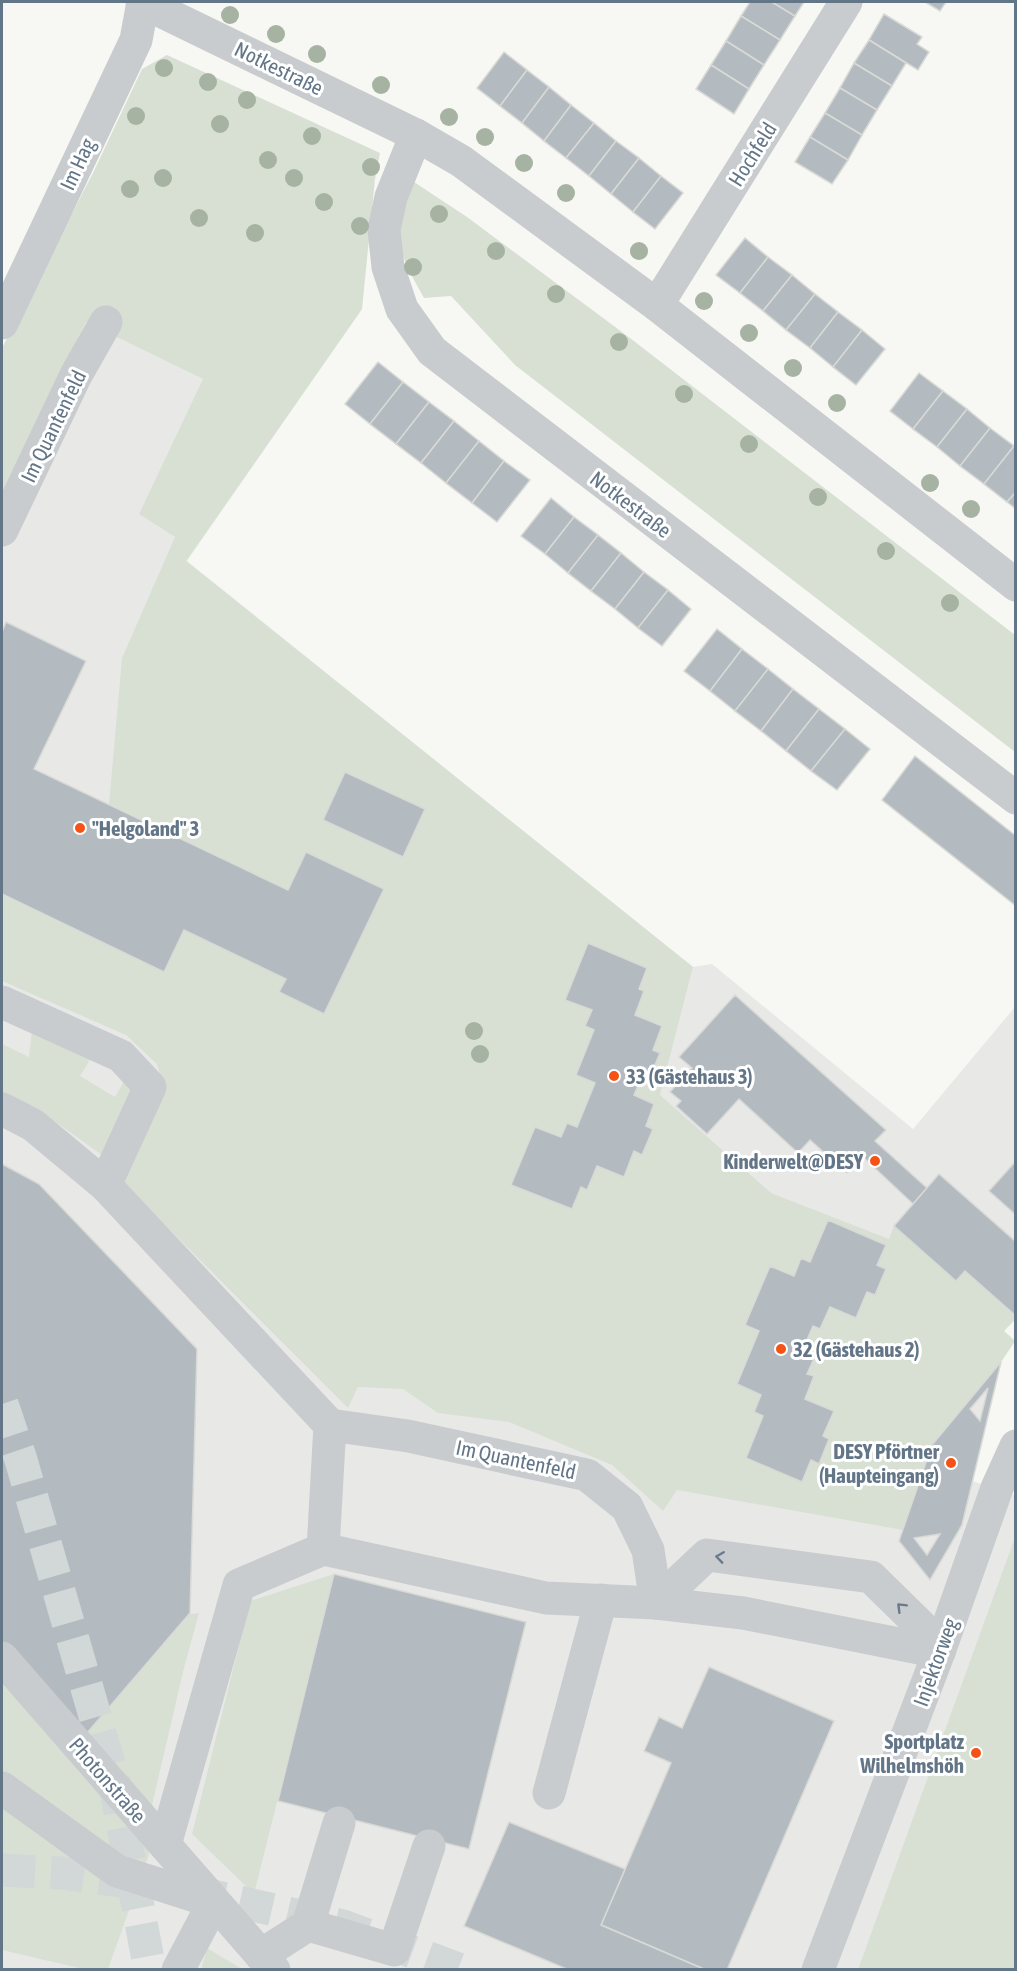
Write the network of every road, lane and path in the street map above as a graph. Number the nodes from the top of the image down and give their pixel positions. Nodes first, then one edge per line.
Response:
1 (143, 2) edge
2 (846, 2) edge
3 (416, 135) junction
4 (657, 305) junction
5 (106, 322) dead end
6 (2, 323) edge
7 (2, 530) edge
8 (1016, 585) edge
9 (1016, 798) edge
10 (2, 1002) edge
11 (2, 1109) edge
12 (105, 1185) junction
13 (330, 1425) junction
14 (1016, 1446) edge
15 (323, 1549) junction
16 (601, 1600) junction
17 (656, 1603) junction
18 (939, 1652) junction
19 (2, 1658) edge
20 (2, 1788) edge
21 (549, 1793) dead end
22 (339, 1823) dead end
23 (165, 1845) junction
24 (429, 1846) dead end
25 (214, 1902) junction
26 (308, 1925) junction
27 (268, 1962) edge
28 (178, 1970) edge
29 (818, 1970) edge

1 - 3 street, Notkestraße
1 - 6 street, Im Hag
2 - 4 street, Hochfeld
3 - 4 street, Notkestraße
3 - 9 street, Notkestraße
4 - 8 street, Notkestraße
5 - 7 street, Im Quantenfeld
10 - 12 street
11 - 12 street
12 - 13 street
13 - 15 street
13 - 17 street, Im Quantenfeld
14 - 18 street, Injektorweg
15 - 16 street
15 - 23 street
16 - 17 street
16 - 21 street
17 - 18 street
18 -> 17 street
18 - 29 street, Injektorweg
19 - 23 street, Photonstraße
20 - 25 street
22 - 26 street
23 - 25 street, Photonstraße
24 - 26 street
25 - 27 street, Photonstraße
25 - 28 street
26 - 27 street

